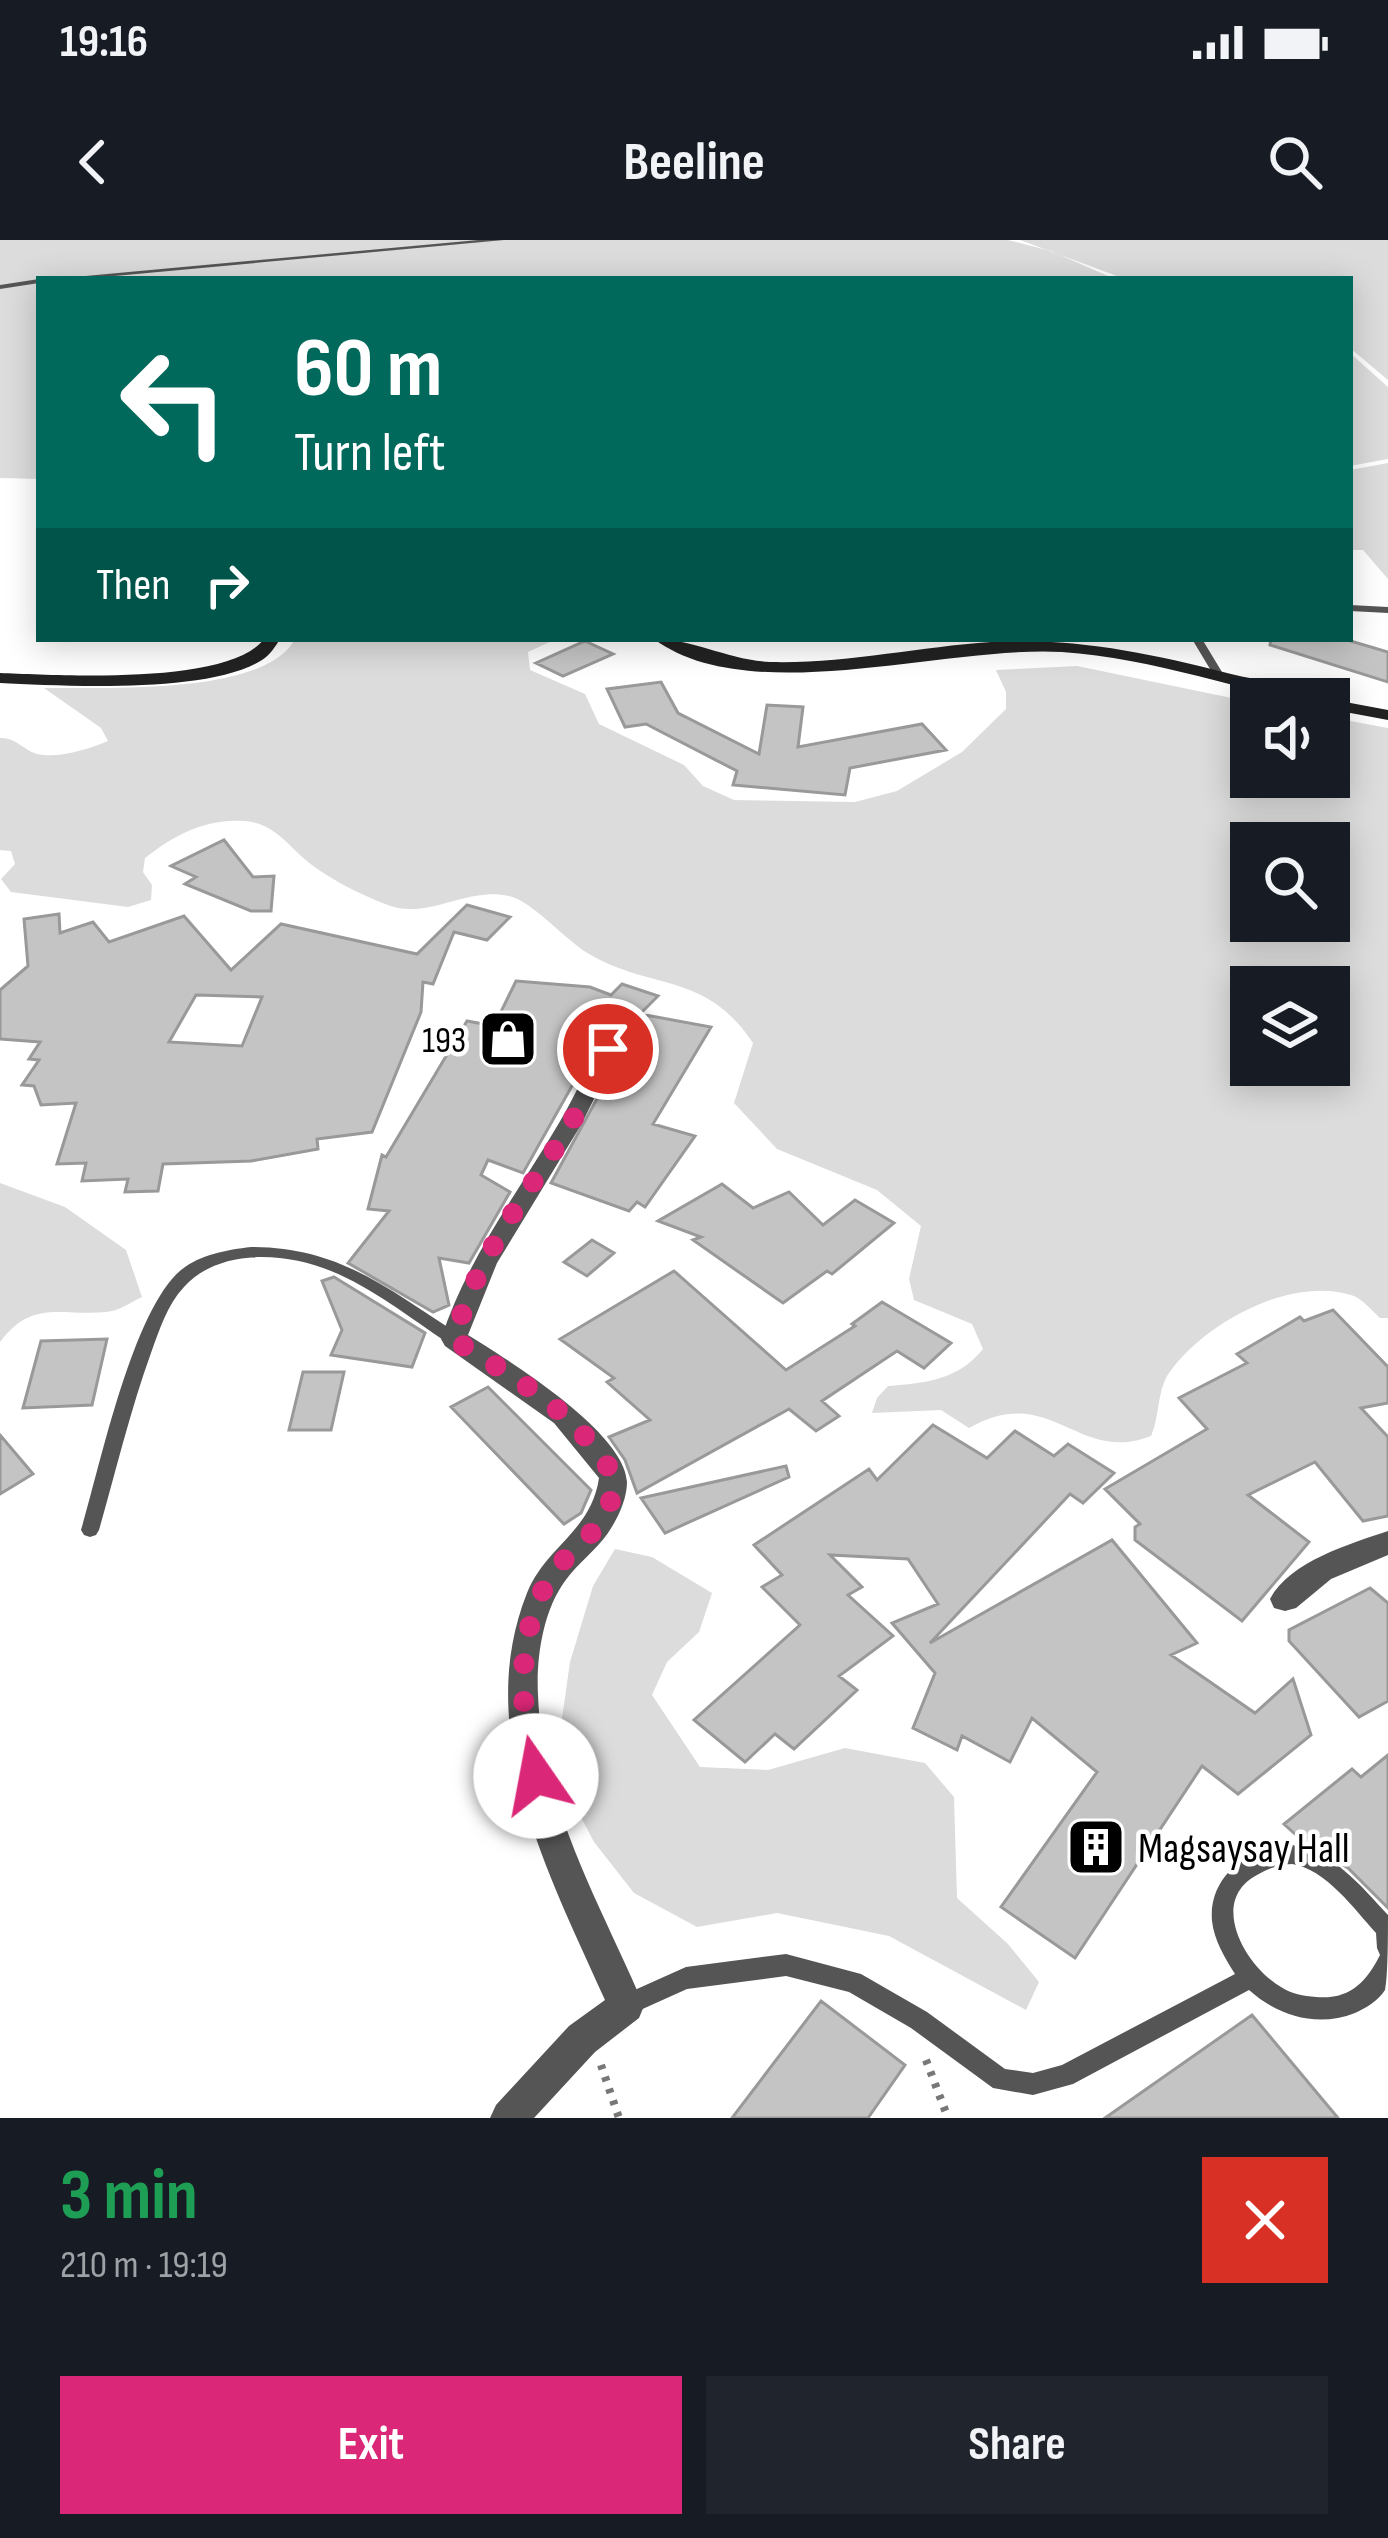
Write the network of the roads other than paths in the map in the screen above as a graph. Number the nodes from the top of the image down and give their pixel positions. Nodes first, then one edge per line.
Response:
1 (501, 240) edge
2 (91, 276) edge
3 (36, 281) edge
4 (0, 287) edge
5 (1353, 608) edge
6 (1388, 610) edge
7 (269, 642) edge
8 (671, 642) edge
9 (1199, 642) edge
10 (1220, 677) junction
11 (0, 678) edge
12 (1230, 680) edge
13 (1350, 708) edge
14 (1388, 715) edge
15 (608, 1049) dead end
16 (454, 1340) junction
17 (90, 1530) dead end
18 (1388, 1544) edge
19 (1285, 1599) dead end
20 (1388, 1948) edge
21 (1388, 1964) edge
22 (1249, 1978) junction
23 (626, 2006) junction
24 (508, 2118) edge

1 - 2 lane
3 - 4 lane
5 - 6 lane
7 - 11 main road
8 - 10 main road
9 - 10 lane
10 - 12 main road
13 - 14 main road
15 - 16 street
16 - 17 lane
16 - 23 street
18 - 19 street
20 - 22 lane
21 - 22 lane
22 - 23 lane
23 - 24 street

